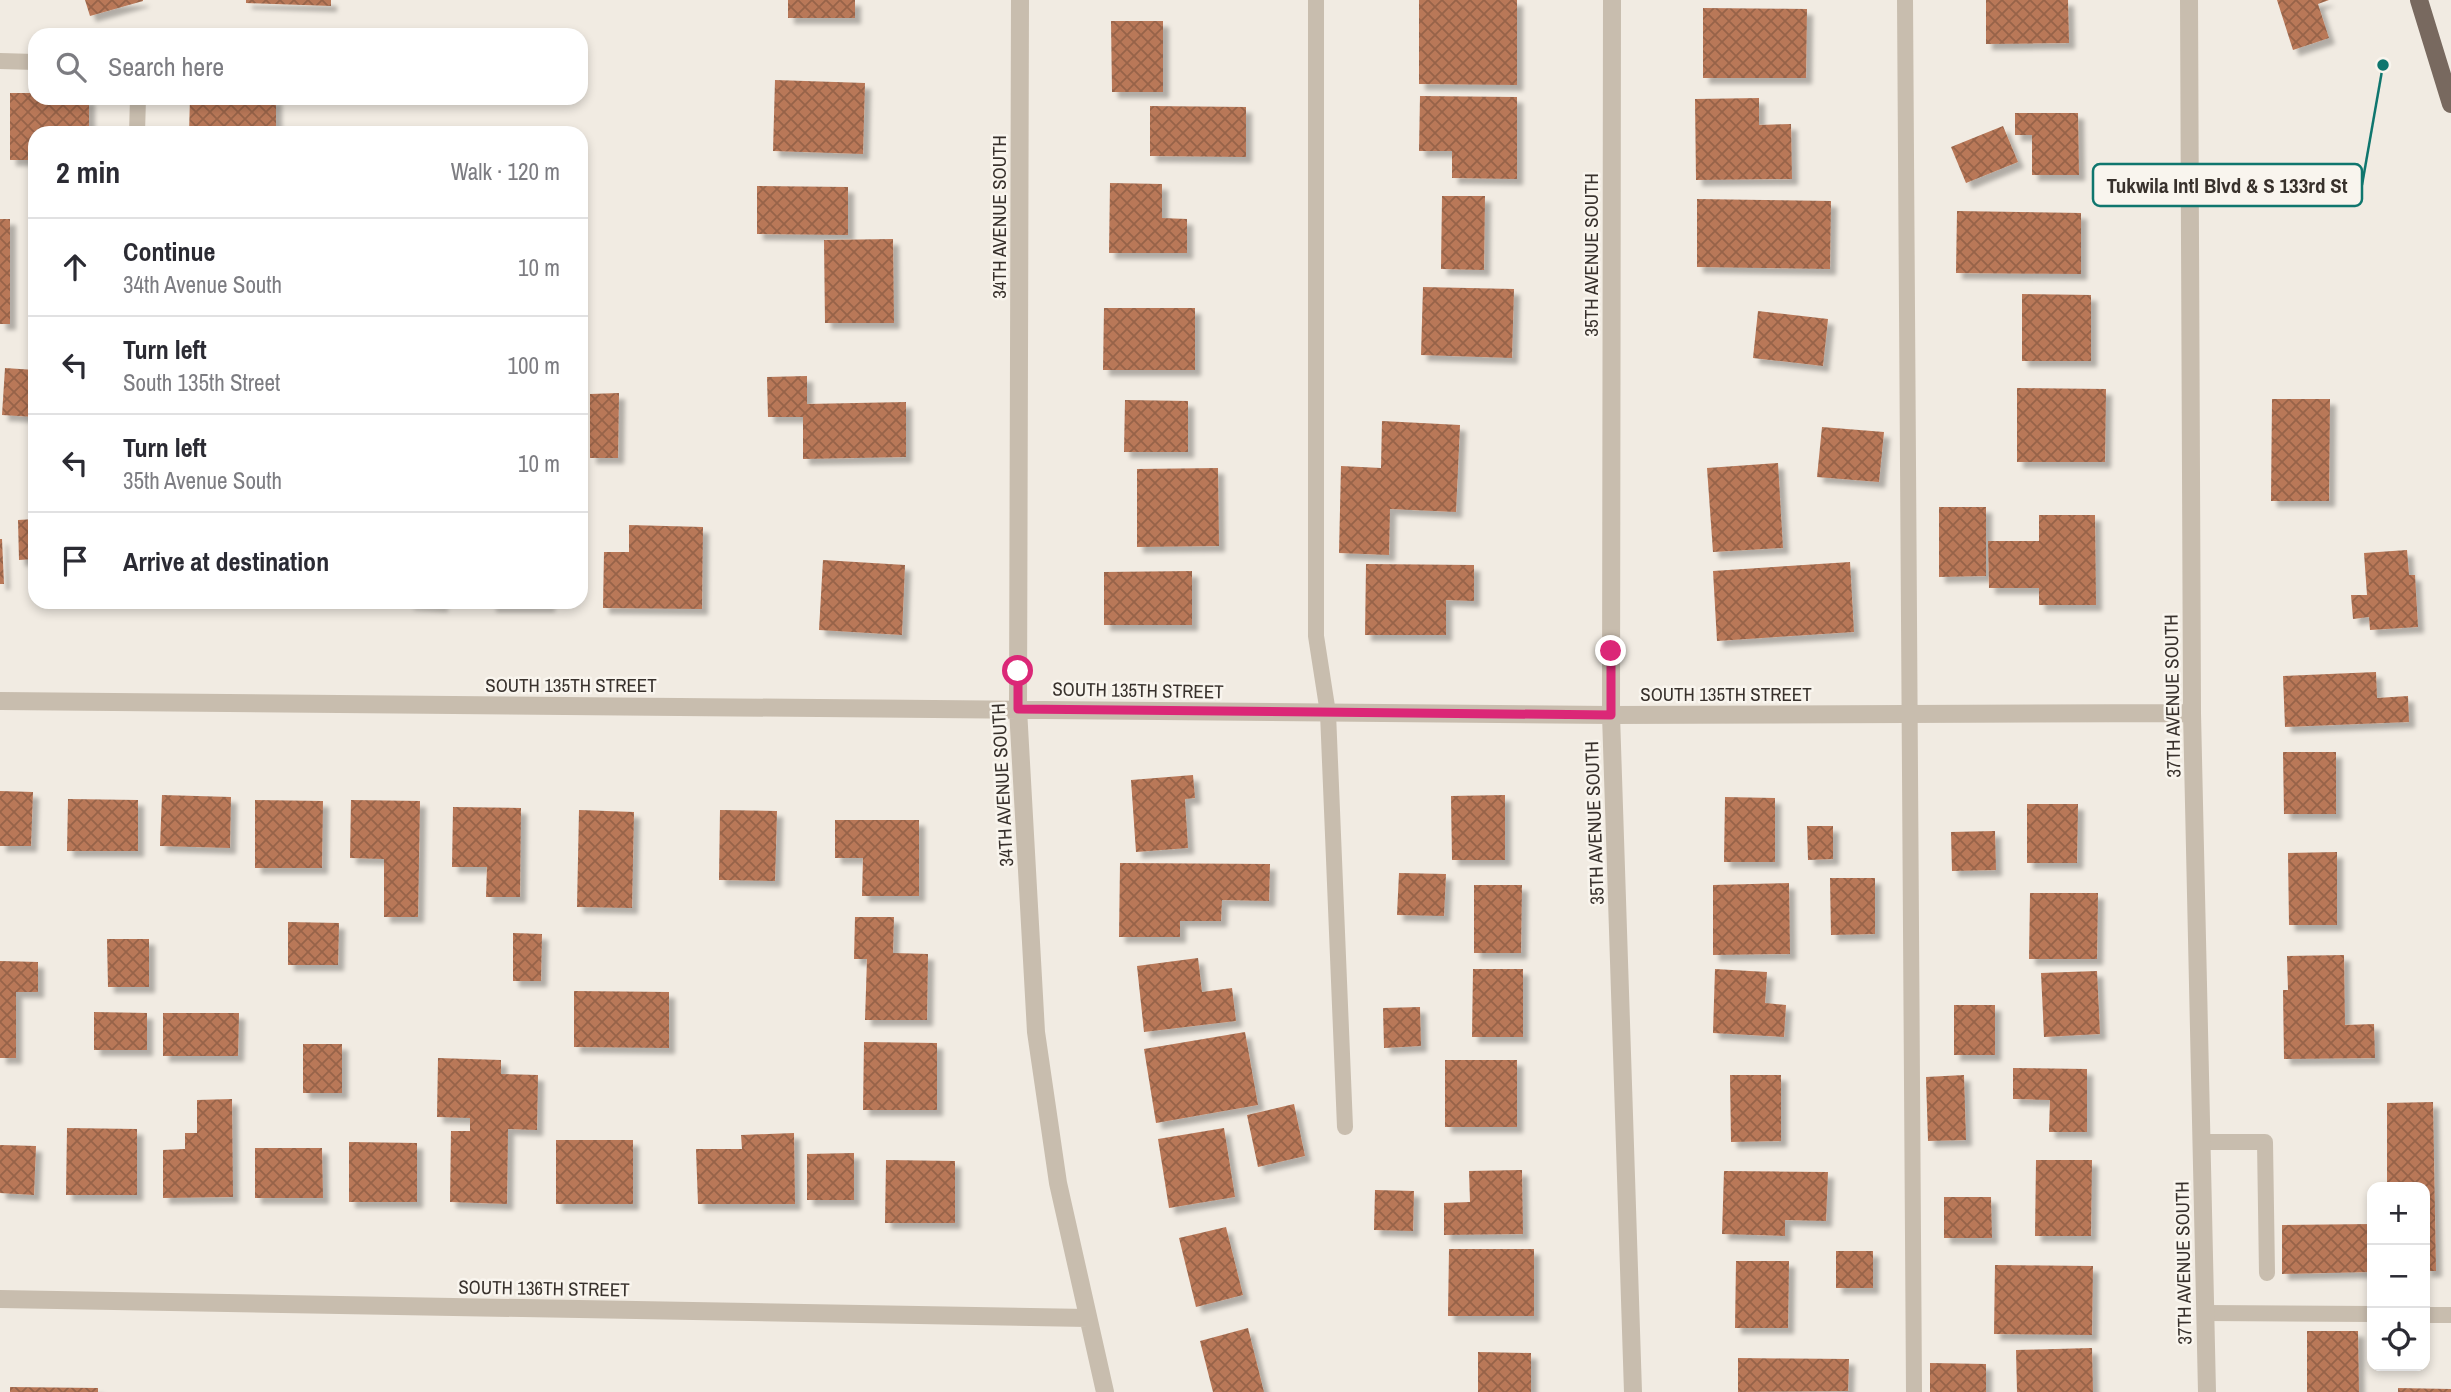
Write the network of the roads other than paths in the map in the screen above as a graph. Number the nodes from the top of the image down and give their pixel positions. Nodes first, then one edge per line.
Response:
1 (1020, 0) edge
2 (1316, 0) edge
3 (1612, 0) edge
4 (1905, 0) edge
5 (2189, 0) edge
6 (2419, 0) edge
7 (0, 61) edge
8 (28, 62) edge
9 (2451, 104) edge
10 (138, 105) edge
11 (137, 126) edge
12 (0, 701) edge
13 (1018, 709) junction
14 (1328, 713) junction
15 (2192, 713) junction
16 (1909, 714) junction
17 (1611, 715) junction
18 (1345, 1127) dead end
19 (2202, 1142) junction
20 (2267, 1273) dead end
21 (0, 1299) edge
22 (2205, 1313) junction
23 (2367, 1314) edge
24 (2430, 1315) edge
25 (2451, 1315) edge
26 (1088, 1318) junction
27 (1105, 1392) edge
28 (1633, 1392) edge
29 (1914, 1392) edge
30 (2207, 1392) edge

1 - 13 street, 34TH AVENUE SOUTH
2 - 14 lane
3 - 17 street, 35TH AVENUE SOUTH
4 - 16 lane
5 - 15 street, 37TH AVENUE SOUTH
6 - 9 main road
7 - 8 lane
10 - 11 lane
12 - 13 street, SOUTH 135TH STREET
13 - 14 street, SOUTH 135TH STREET
13 - 26 street, 34TH AVENUE SOUTH
14 - 17 street, SOUTH 135TH STREET
14 - 18 lane
15 - 16 street, SOUTH 135TH STREET
15 - 19 street, 37TH AVENUE SOUTH
16 - 17 street, SOUTH 135TH STREET
16 - 29 lane
17 - 28 street, 35TH AVENUE SOUTH
19 - 20 lane
19 - 22 street, 37TH AVENUE SOUTH
21 - 26 street, SOUTH 136TH STREET
22 - 23 lane
22 - 30 street, 37TH AVENUE SOUTH
24 - 25 lane
26 - 27 street, 34TH AVENUE SOUTH

